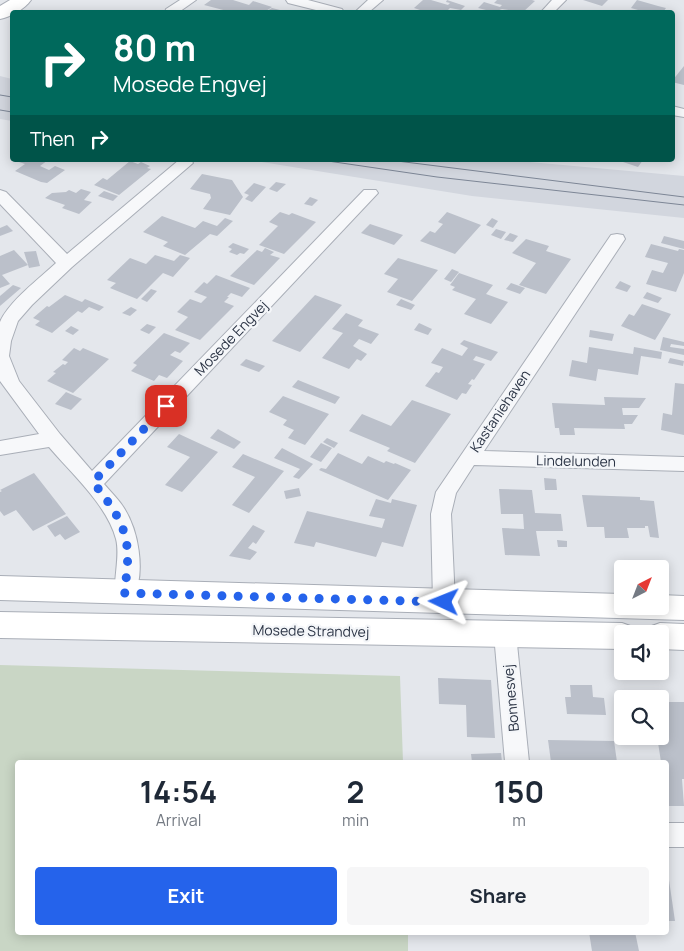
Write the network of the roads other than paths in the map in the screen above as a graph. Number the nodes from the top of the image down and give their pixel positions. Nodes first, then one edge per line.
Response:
1 (22, 0) edge
2 (189, 0) edge
3 (293, 0) edge
4 (376, 0) edge
5 (560, 0) edge
6 (174, 10) edge
7 (330, 10) edge
8 (364, 10) edge
9 (549, 10) edge
10 (0, 14) edge
11 (184, 163) dead end
12 (370, 194) dead end
13 (0, 195) edge
14 (616, 240) dead end
15 (66, 263) junction
16 (53, 439) junction
17 (0, 448) edge
18 (468, 458) junction
19 (684, 464) edge
20 (93, 482) junction
21 (0, 588) edge
22 (124, 593) junction
23 (444, 602) junction
24 (614, 606) edge
25 (669, 608) edge
26 (684, 608) edge
27 (0, 625) edge
28 (505, 634) junction
29 (614, 636) edge
30 (669, 636) edge
31 (684, 637) edge
32 (517, 760) edge
33 (669, 835) edge
34 (684, 835) edge

1 - 10 main road
2 - 6 street
3 - 7 street
4 - 8 street
5 - 9 street
11 - 15 street
12 - 20 street, Mosede Engvej
13 - 15 street
14 - 18 street, Kastaniehaven
15 - 16 street
16 - 17 street
16 - 20 street
18 - 19 street, Lindelunden
18 - 23 street, Kastaniehaven
20 - 22 street
21 - 22 main road
22 - 23 main road
23 - 24 main road
25 - 26 main road
27 - 28 main road, Mosede Strandvej
28 - 29 main road, Mosede Strandvej
28 - 32 street, Bonnesvej
30 - 31 main road
33 - 34 street

